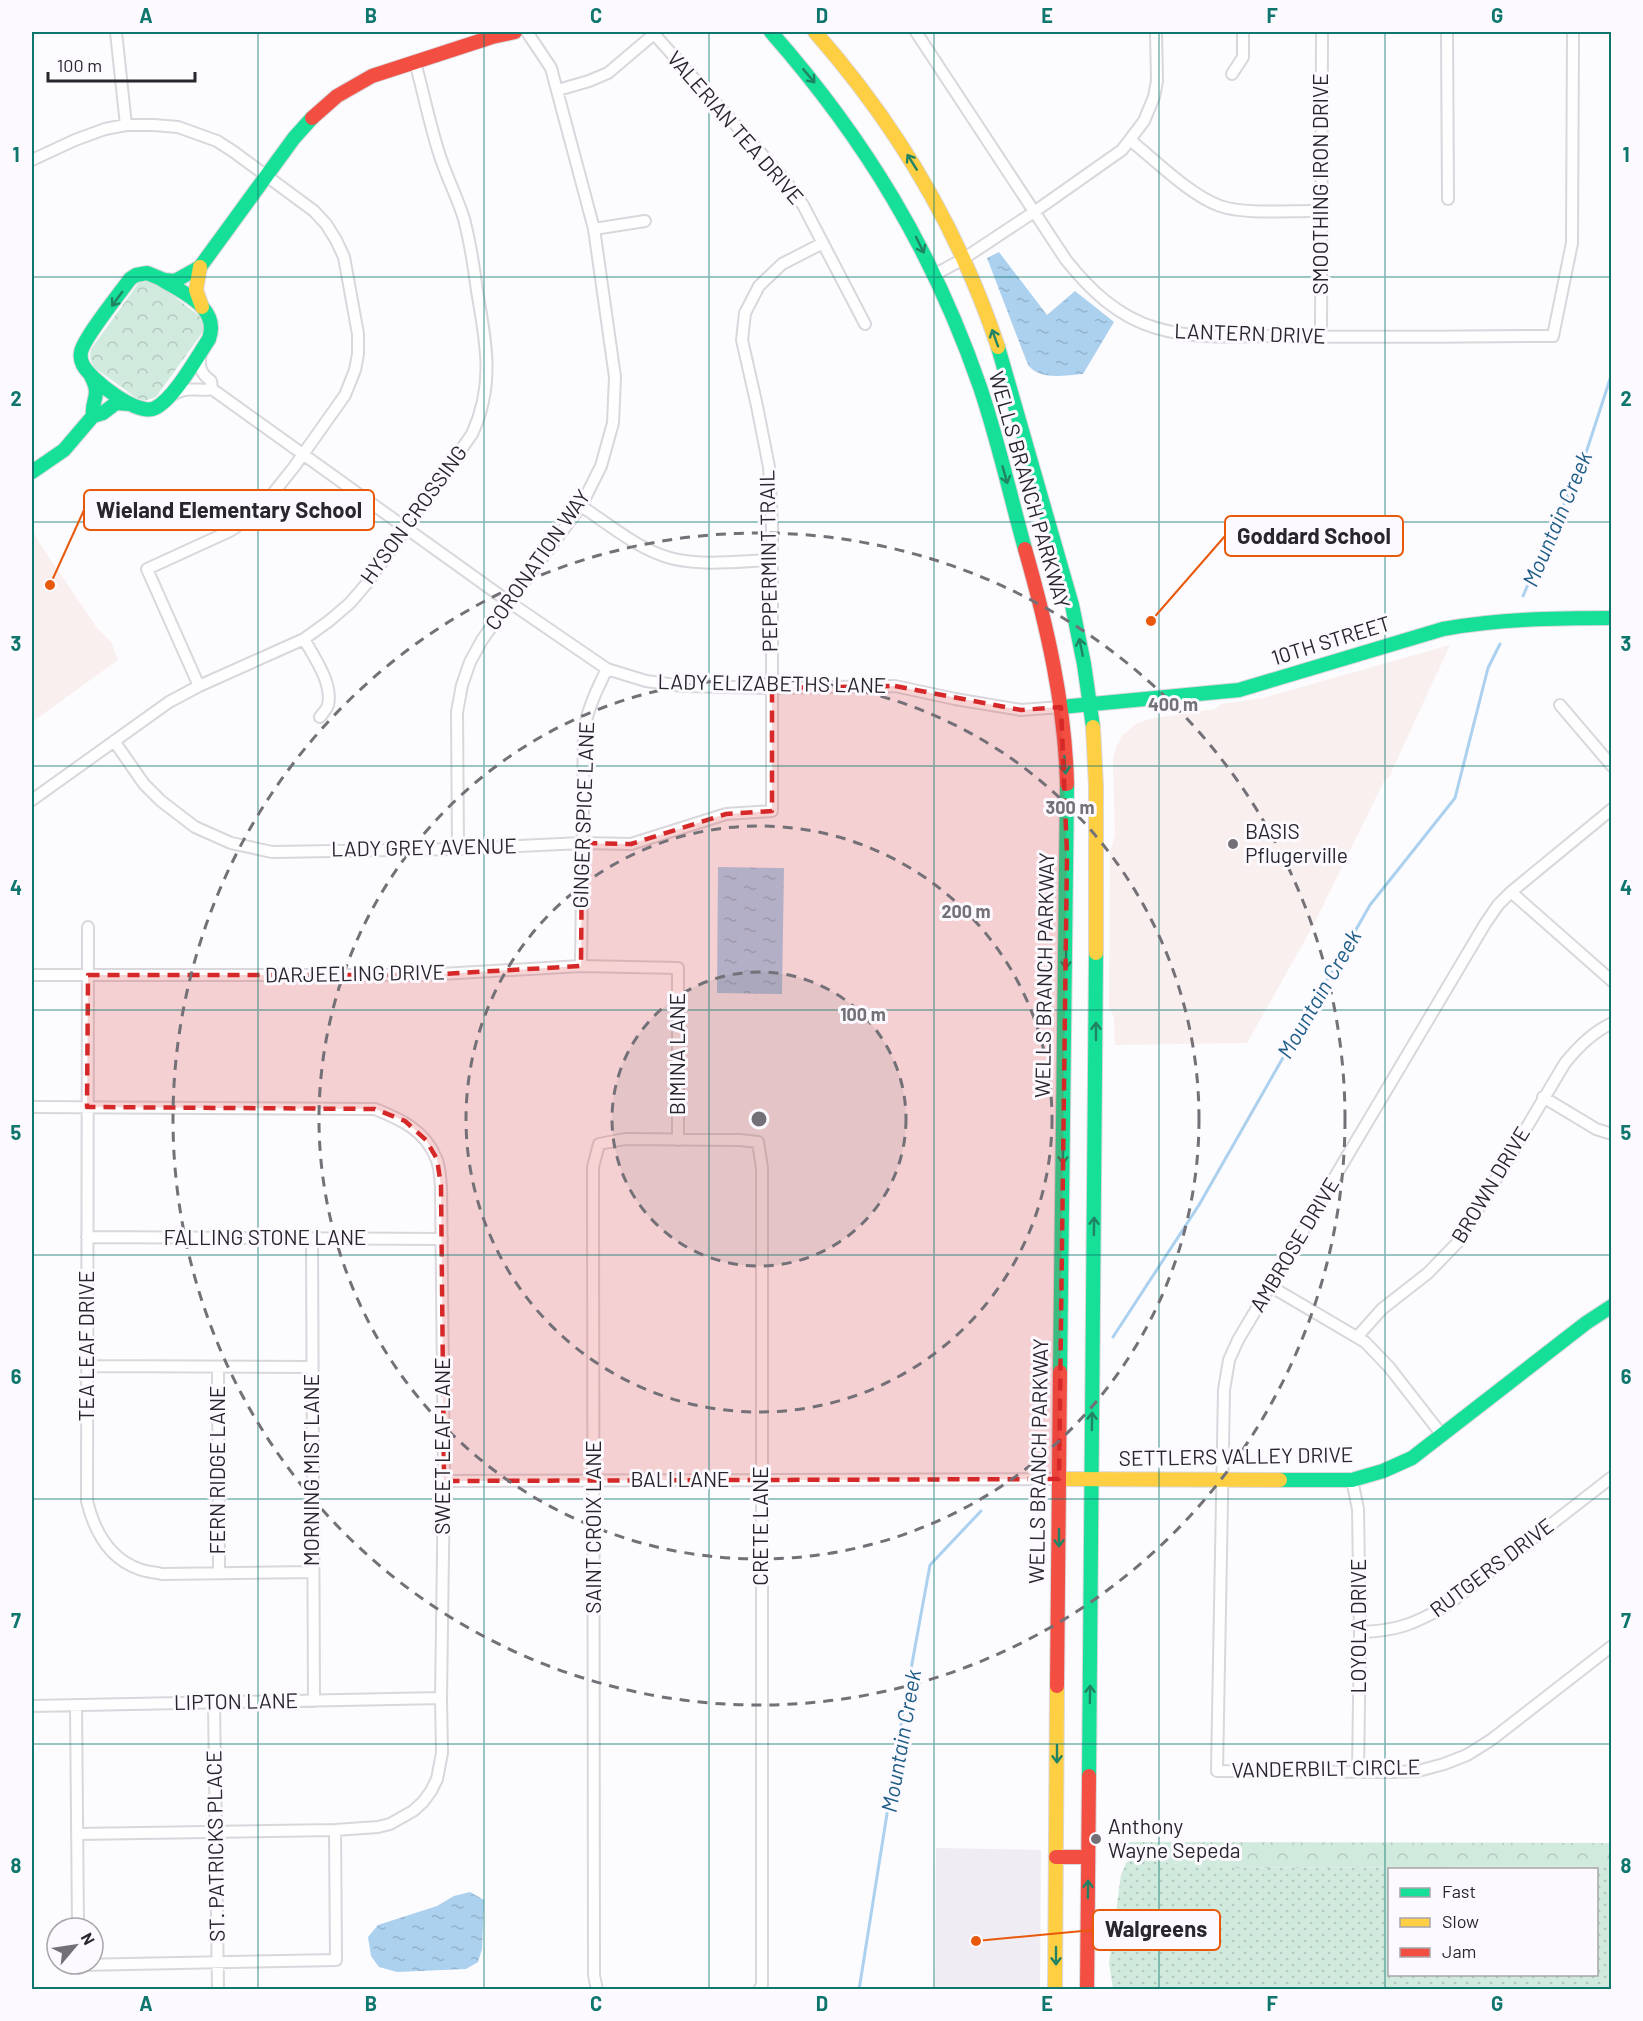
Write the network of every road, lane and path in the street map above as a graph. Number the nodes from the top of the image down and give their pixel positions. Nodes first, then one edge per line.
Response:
1 (116, 32) edge
2 (515, 32) edge
3 (527, 32) edge
4 (771, 32) edge
5 (815, 32) edge
6 (916, 32) edge
7 (1156, 32) edge
8 (1243, 32) edge
9 (1322, 32) edge
10 (1447, 32) edge
11 (1573, 32) edge
12 (496, 33) edge
13 (415, 62) junction
14 (1232, 74) dead end
15 (558, 90) junction
16 (126, 125) junction
17 (1130, 140) junction
18 (32, 160) edge
19 (266, 176) junction
20 (1448, 199) dead end
21 (1321, 211) junction
22 (1034, 212) junction
23 (645, 220) dead end
24 (594, 229) junction
25 (823, 243) junction
26 (963, 258) junction
27 (200, 267) junction
28 (934, 275) junction
29 (161, 279) junction
30 (203, 308) junction
31 (865, 324) dead end
32 (1321, 337) junction
33 (201, 351) junction
34 (91, 375) junction
35 (212, 389) junction
36 (168, 398) junction
37 (130, 404) junction
38 (93, 416) junction
39 (303, 453) junction
40 (32, 471) edge
41 (581, 506) junction
42 (407, 527) junction
43 (772, 560) junction
44 (509, 602) junction
45 (1611, 618) edge
46 (304, 639) junction
47 (607, 669) junction
48 (198, 686) junction
49 (772, 688) junction
50 (1090, 705) junction
51 (1560, 705) dead end
52 (1061, 706) junction
53 (320, 717) dead end
54 (114, 741) junction
55 (1611, 766) edge
56 (32, 800) edge
57 (1611, 809) edge
58 (772, 811) joint
59 (582, 843) junction
60 (458, 849) junction
61 (1511, 892) junction
62 (88, 927) dead end
63 (581, 966) junction
64 (678, 968) joint
65 (32, 975) edge
66 (88, 975) junction
67 (1611, 981) edge
68 (1611, 1023) edge
69 (1543, 1097) junction
70 (32, 1107) edge
71 (87, 1107) junction
72 (1611, 1134) edge
73 (678, 1140) junction
74 (87, 1237) junction
75 (312, 1239) junction
76 (442, 1239) junction
77 (1270, 1286) junction
78 (1611, 1306) edge
79 (1357, 1337) junction
80 (87, 1366) junction
81 (218, 1367) junction
82 (312, 1367) junction
83 (1442, 1435) junction
84 (1611, 1477) edge
85 (1059, 1479) junction
86 (760, 1480) junction
87 (1092, 1480) junction
88 (1352, 1480) junction
89 (444, 1481) junction
90 (594, 1481) junction
91 (1221, 1481) junction
92 (312, 1572) junction
93 (219, 1573) junction
94 (1360, 1632) junction
95 (1611, 1646) edge
96 (441, 1698) junction
97 (314, 1701) junction
98 (214, 1702) junction
99 (76, 1705) junction
100 (32, 1706) edge
101 (1217, 1771) joint
102 (1358, 1772) junction
103 (335, 1830) junction
104 (215, 1832) junction
105 (77, 1834) junction
106 (1056, 1857) junction
107 (1088, 1857) junction
108 (78, 1916) edge
109 (217, 1962) junction
110 (105, 1964) edge
111 (218, 1989) edge
112 (597, 1989) edge
113 (759, 1989) edge
114 (1055, 1989) edge
115 (1087, 1989) edge

1 - 16 street
2 - 12 main road
3 - 15 street, CORONATION WAY
4 -> 28 main road, WELLS BRANCH PARKWAY
26 -> 5 main road, WELLS BRANCH PARKWAY
6 - 22 street, LANTERN DRIVE
7 - 17 street
8 - 14 street
9 - 21 street, SMOOTHING IRON DRIVE
10 - 20 street
11 - 32 street, LANTERN DRIVE
12 - 13 main road
13 - 19 main road
13 - 42 street, HYSON CROSSING
15 - 24 street, CORONATION WAY
15 - 25 street, VALERIAN TEA DRIVE
16 - 18 street
16 - 19 street
17 - 21 street
17 - 22 street
19 - 27 main road
19 - 39 street
21 - 32 street, SMOOTHING IRON DRIVE
22 - 26 street
22 - 32 street, LANTERN DRIVE
23 - 24 street
24 - 41 street, CORONATION WAY
25 - 31 street, VALERIAN TEA DRIVE
25 - 43 street, PEPPERMINT TRAIL
26 - 28 street
50 -> 26 main road, WELLS BRANCH PARKWAY
27 - 29 main road
27 - 30 main road
28 -> 52 main road, WELLS BRANCH PARKWAY
29 - 30 main road
29 -> 34 main road
30 - 33 main road
33 - 35 street
33 - 36 main road
34 - 37 main road
34 - 38 main road
35 - 36 street
35 - 39 street, LADY ELIZABETHS LANE
36 - 37 main road
37 - 38 main road
38 - 40 main road
39 - 42 street, LADY ELIZABETHS LANE
39 - 48 street
41 - 43 street
41 - 44 street, CORONATION WAY
42 - 44 street, LADY ELIZABETHS LANE
42 - 46 street, HYSON CROSSING
43 - 49 street, PEPPERMINT TRAIL
44 - 47 street, LADY ELIZABETHS LANE
44 - 60 street, CORONATION WAY
45 - 50 main road, 10TH STREET
46 - 48 street, HYSON CROSSING
46 - 53 street
47 - 49 street, LADY ELIZABETHS LANE
47 - 59 street, GINGER SPICE LANE
48 - 54 street, HYSON CROSSING
49 - 52 street, LADY ELIZABETHS LANE
49 - 58 street, PEPPERMINT TRAIL
50 - 52 main road, 10TH STREET
87 -> 50 main road, WELLS BRANCH PARKWAY
51 - 55 street
52 -> 85 main road, WELLS BRANCH PARKWAY
54 - 56 street, HYSON CROSSING
54 - 60 street, LADY GREY AVENUE
57 - 61 street, AMBROSE DRIVE
58 - 59 street, LADY GREY AVENUE
59 - 60 street, LADY GREY AVENUE
59 - 63 street, GINGER SPICE LANE
61 - 67 street
61 - 77 street, AMBROSE DRIVE
62 - 66 street, TEA LEAF DRIVE
63 - 64 street, DARJEELING DRIVE
63 - 66 street, DARJEELING DRIVE
64 - 73 street, BIMINA LANE
65 - 66 street, DARJEELING DRIVE
66 - 71 street, TEA LEAF DRIVE
68 - 69 street, BROWN DRIVE
69 - 72 street
69 - 79 street, BROWN DRIVE
70 - 71 street, SWEET LEAF LANE
71 - 74 street, TEA LEAF DRIVE
71 - 76 street, SWEET LEAF LANE
73 - 86 street, CRETE LANE
73 - 90 street, SAINT CROIX LANE
74 - 75 street, FALLING STONE LANE
74 - 80 street, TEA LEAF DRIVE
75 - 76 street, FALLING STONE LANE
75 - 82 street, MORNING MIST LANE
76 - 89 street, SWEET LEAF LANE
77 - 79 street
77 - 91 street, AMBROSE DRIVE
78 - 83 main road, SETTLERS VALLEY DRIVE
79 - 83 street
80 - 81 street
80 - 93 street, TEA LEAF DRIVE
81 - 82 street
81 - 93 street, FERN RIDGE LANE
82 - 92 street, MORNING MIST LANE
83 - 88 main road, SETTLERS VALLEY DRIVE
84 - 94 street, RUTGERS DRIVE
85 - 86 street, BALI LANE
85 - 87 main road, SETTLERS VALLEY DRIVE
85 -> 106 main road, WELLS BRANCH PARKWAY
86 - 90 street, BALI LANE
86 - 113 street, CRETE LANE
87 - 91 main road, SETTLERS VALLEY DRIVE
107 -> 87 main road, WELLS BRANCH PARKWAY
88 - 91 main road, SETTLERS VALLEY DRIVE
88 - 94 street, LOYOLA DRIVE
89 - 90 street, BALI LANE
89 - 96 street, SWEET LEAF LANE
90 - 112 street, SAINT CROIX LANE
91 - 101 street, AMBROSE DRIVE
92 - 93 street, TEA LEAF DRIVE
92 - 97 street, MORNING MIST LANE
94 - 102 street, LOYOLA DRIVE
95 - 102 street, VANDERBILT CIRCLE
96 - 97 street, LIPTON LANE
96 - 103 street, SWEET LEAF LANE
97 - 98 street, LIPTON LANE
98 - 99 street, LIPTON LANE
98 - 104 street, ST. PATRICKS PLACE
99 - 100 street, LIPTON LANE
99 - 105 street
101 - 102 street, VANDERBILT CIRCLE
103 - 104 street, SWEET LEAF LANE
103 - 109 street
104 - 105 street, SWEET LEAF LANE
104 - 109 street, ST. PATRICKS PLACE
105 - 108 street
106 - 107 main road
106 -> 114 main road, WELLS BRANCH PARKWAY
115 -> 107 main road, WELLS BRANCH PARKWAY
109 - 110 street
109 - 111 street, ST. PATRICKS PLACE

